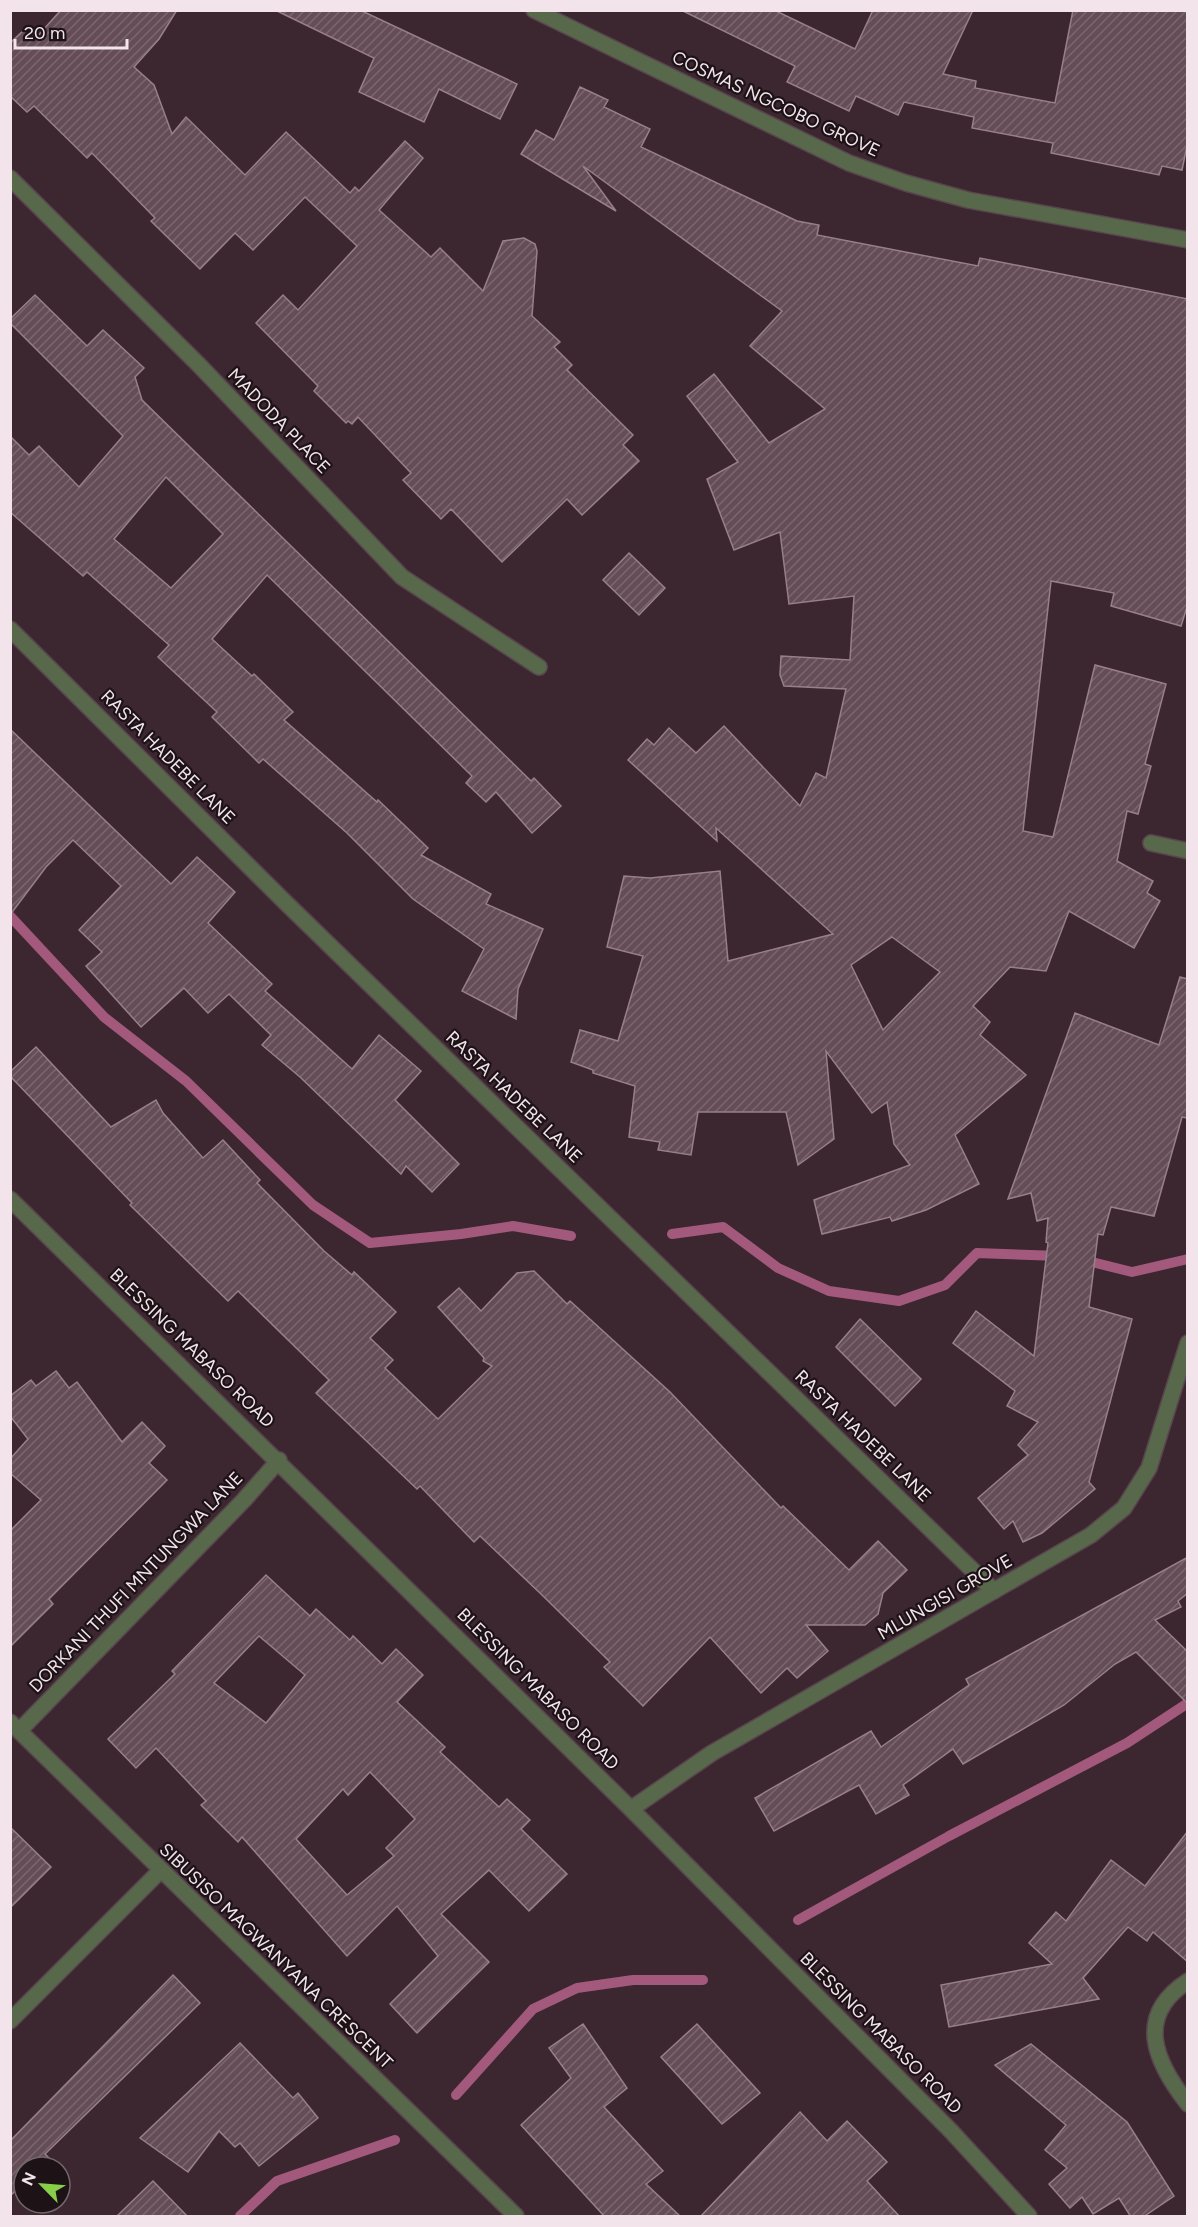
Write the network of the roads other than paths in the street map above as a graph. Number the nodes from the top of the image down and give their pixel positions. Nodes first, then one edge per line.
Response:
1 (534, 10) edge
2 (10, 178) edge
3 (1188, 240) edge
4 (10, 629) edge
5 (539, 667) dead end
6 (1151, 843) dead end
7 (1188, 851) edge
8 (10, 1199) edge
9 (1188, 1343) edge
10 (279, 1460) junction
11 (994, 1591) junction
12 (15, 1726) edge
13 (631, 1809) junction
14 (160, 1870) junction
15 (1188, 1981) edge
16 (10, 2021) edge
17 (1188, 2104) edge
18 (516, 2217) edge
19 (1029, 2217) edge

1 - 3 street, COSMAS NGCOBO GROVE
2 - 5 street, MADODA PLACE
4 - 11 street, RASTA HADEBE LANE
6 - 7 street
8 - 10 street, BLESSING MABASO ROAD
9 - 11 street, MLUNGISI GROVE
10 - 12 street, DORKANI THUFI MNTUNGWA LANE
10 - 13 street, BLESSING MABASO ROAD
11 - 13 street, MLUNGISI GROVE
12 - 14 street, SIBUSISO MAGWANYANA CRESCENT
13 - 19 street, BLESSING MABASO ROAD
14 - 16 street
14 - 18 street, SIBUSISO MAGWANYANA CRESCENT
15 - 17 street

